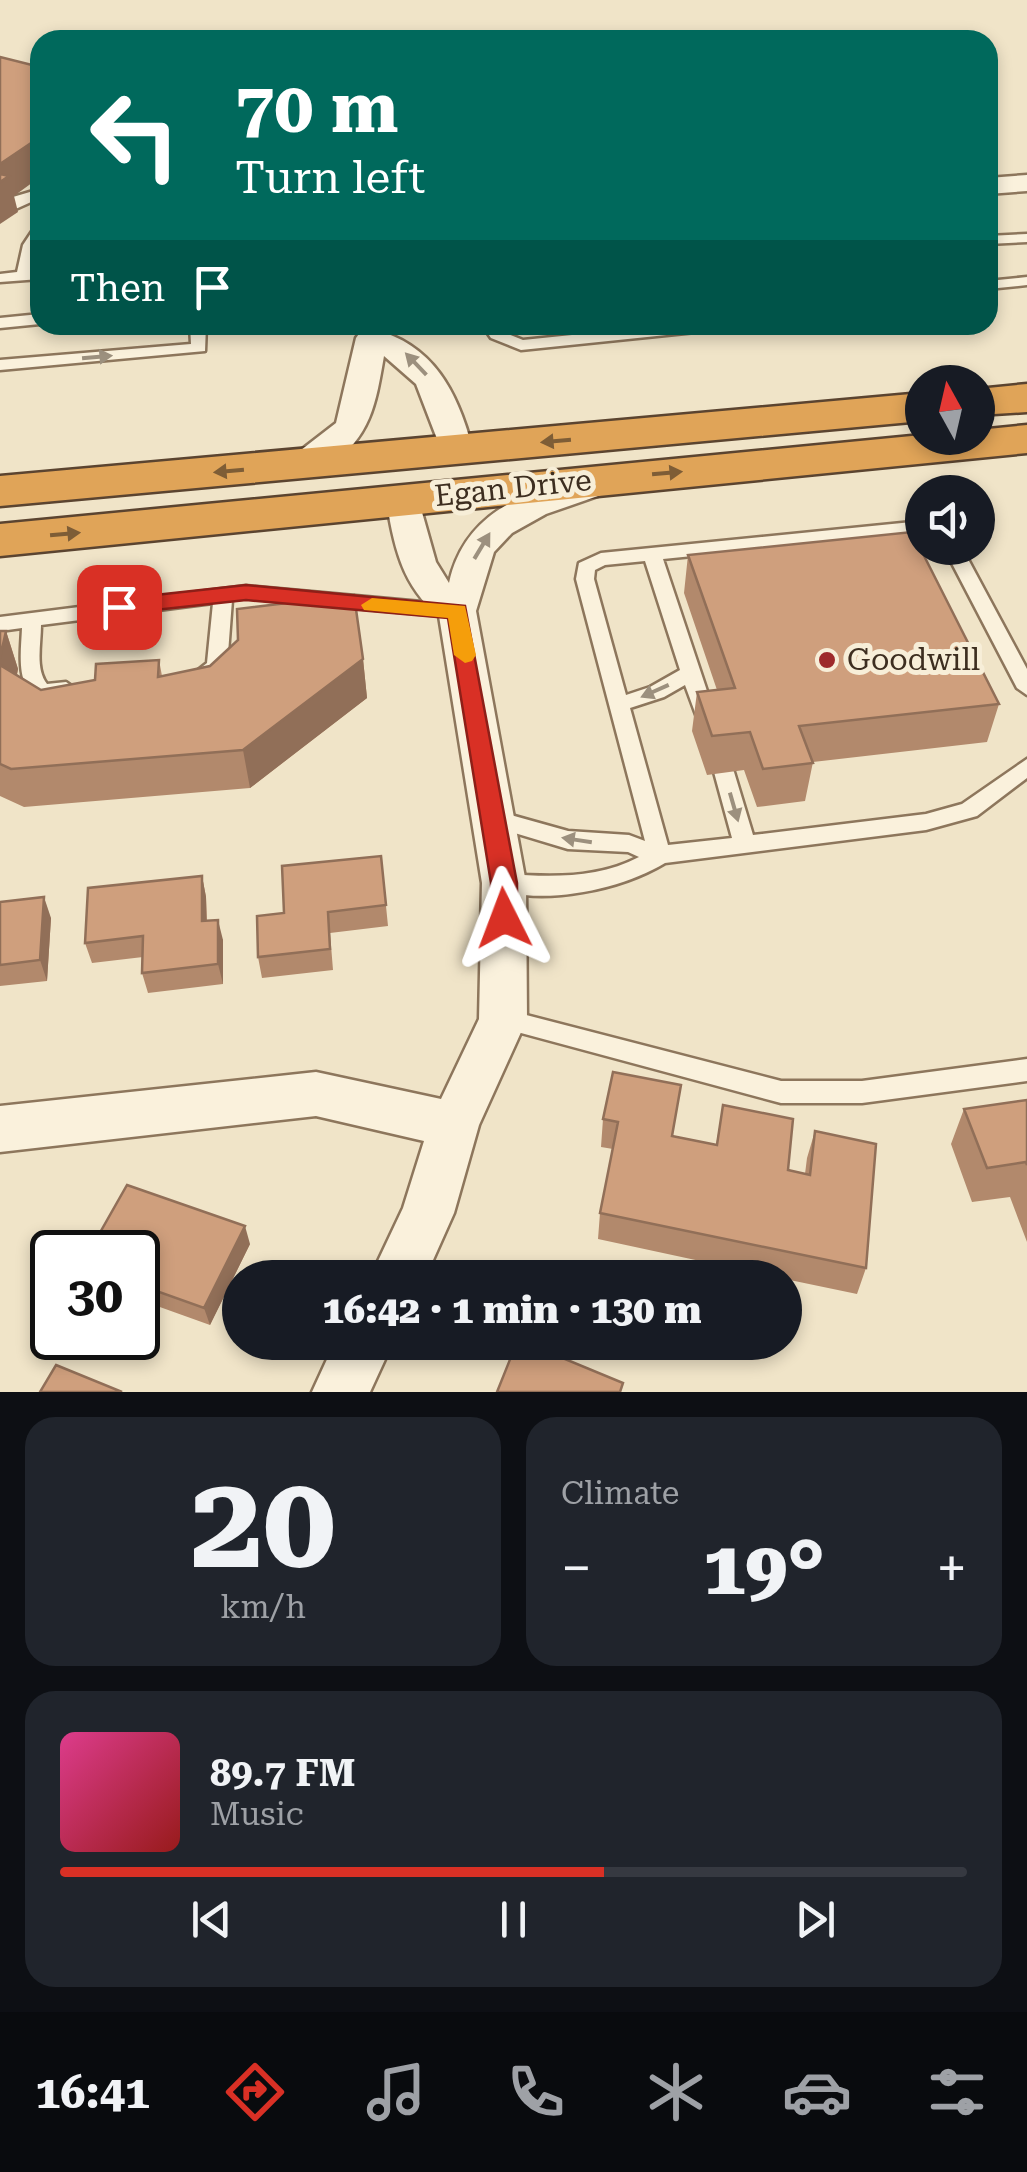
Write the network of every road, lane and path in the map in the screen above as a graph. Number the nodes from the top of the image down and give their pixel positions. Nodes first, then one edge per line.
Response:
1 (1027, 183) edge
2 (998, 185) edge
3 (30, 197) edge
4 (0, 212) edge
5 (1027, 238) edge
6 (998, 239) edge
7 (30, 276) edge
8 (0, 278) edge
9 (1027, 282) edge
10 (998, 283) edge
11 (30, 320) edge
12 (0, 322) edge
13 (198, 335) edge
14 (370, 335) edge
15 (376, 335) edge
16 (501, 335) edge
17 (618, 335) edge
18 (0, 365) edge
19 (1027, 398) edge
20 (995, 401) edge
21 (905, 409) edge
22 (1027, 439) edge
23 (304, 465) junction
24 (461, 471) junction
25 (400, 478) junction
26 (610, 479) junction
27 (0, 490) edge
28 (905, 529) edge
29 (0, 540) edge
30 (652, 553) junction
31 (963, 565) edge
32 (223, 594) junction
33 (457, 612) junction
34 (32, 620) junction
35 (0, 624) edge
36 (690, 673) junction
37 (179, 678) edge
38 (82, 687) edge
39 (1027, 688) edge
40 (618, 705) junction
41 (710, 728) edge
42 (1027, 767) edge
43 (724, 772) dead end
44 (493, 818) junction
45 (744, 842) junction
46 (660, 855) junction
47 (504, 883) junction
48 (502, 1019) junction
49 (1027, 1070) edge
50 (454, 1125) junction
51 (0, 1129) edge
52 (406, 1260) edge
53 (356, 1360) edge
54 (340, 1392) edge

1 - 2 street
3 - 4 lane
5 - 6 lane
7 - 8 lane
9 - 10 lane
11 - 12 lane
18 -> 13 lane
14 - 23 street
24 -> 15 street
16 - 17 lane
19 - 20 highway
21 -> 24 highway, Egan Drive
26 -> 22 highway, Egan Drive
23 - 25 highway, Egan Drive
23 -> 27 highway, Egan Drive
24 - 25 highway, Egan Drive
24 - 26 highway, Egan Drive
29 -> 25 highway, Egan Drive
25 - 33 street
33 -> 26 street
28 - 30 lane
30 - 36 lane
30 - 40 lane
31 - 39 lane
32 - 33 lane
32 - 34 lane
32 - 37 lane
33 - 44 street
34 - 35 lane
34 - 38 lane
36 -> 40 lane
36 - 41 lane
40 - 46 lane
42 - 45 lane
43 -> 45 lane
46 -> 44 lane
44 - 47 street
45 - 46 lane
46 - 47 lane
47 - 48 street
48 - 49 lane
48 - 50 street
50 - 51 street
50 - 52 street
53 - 54 street

